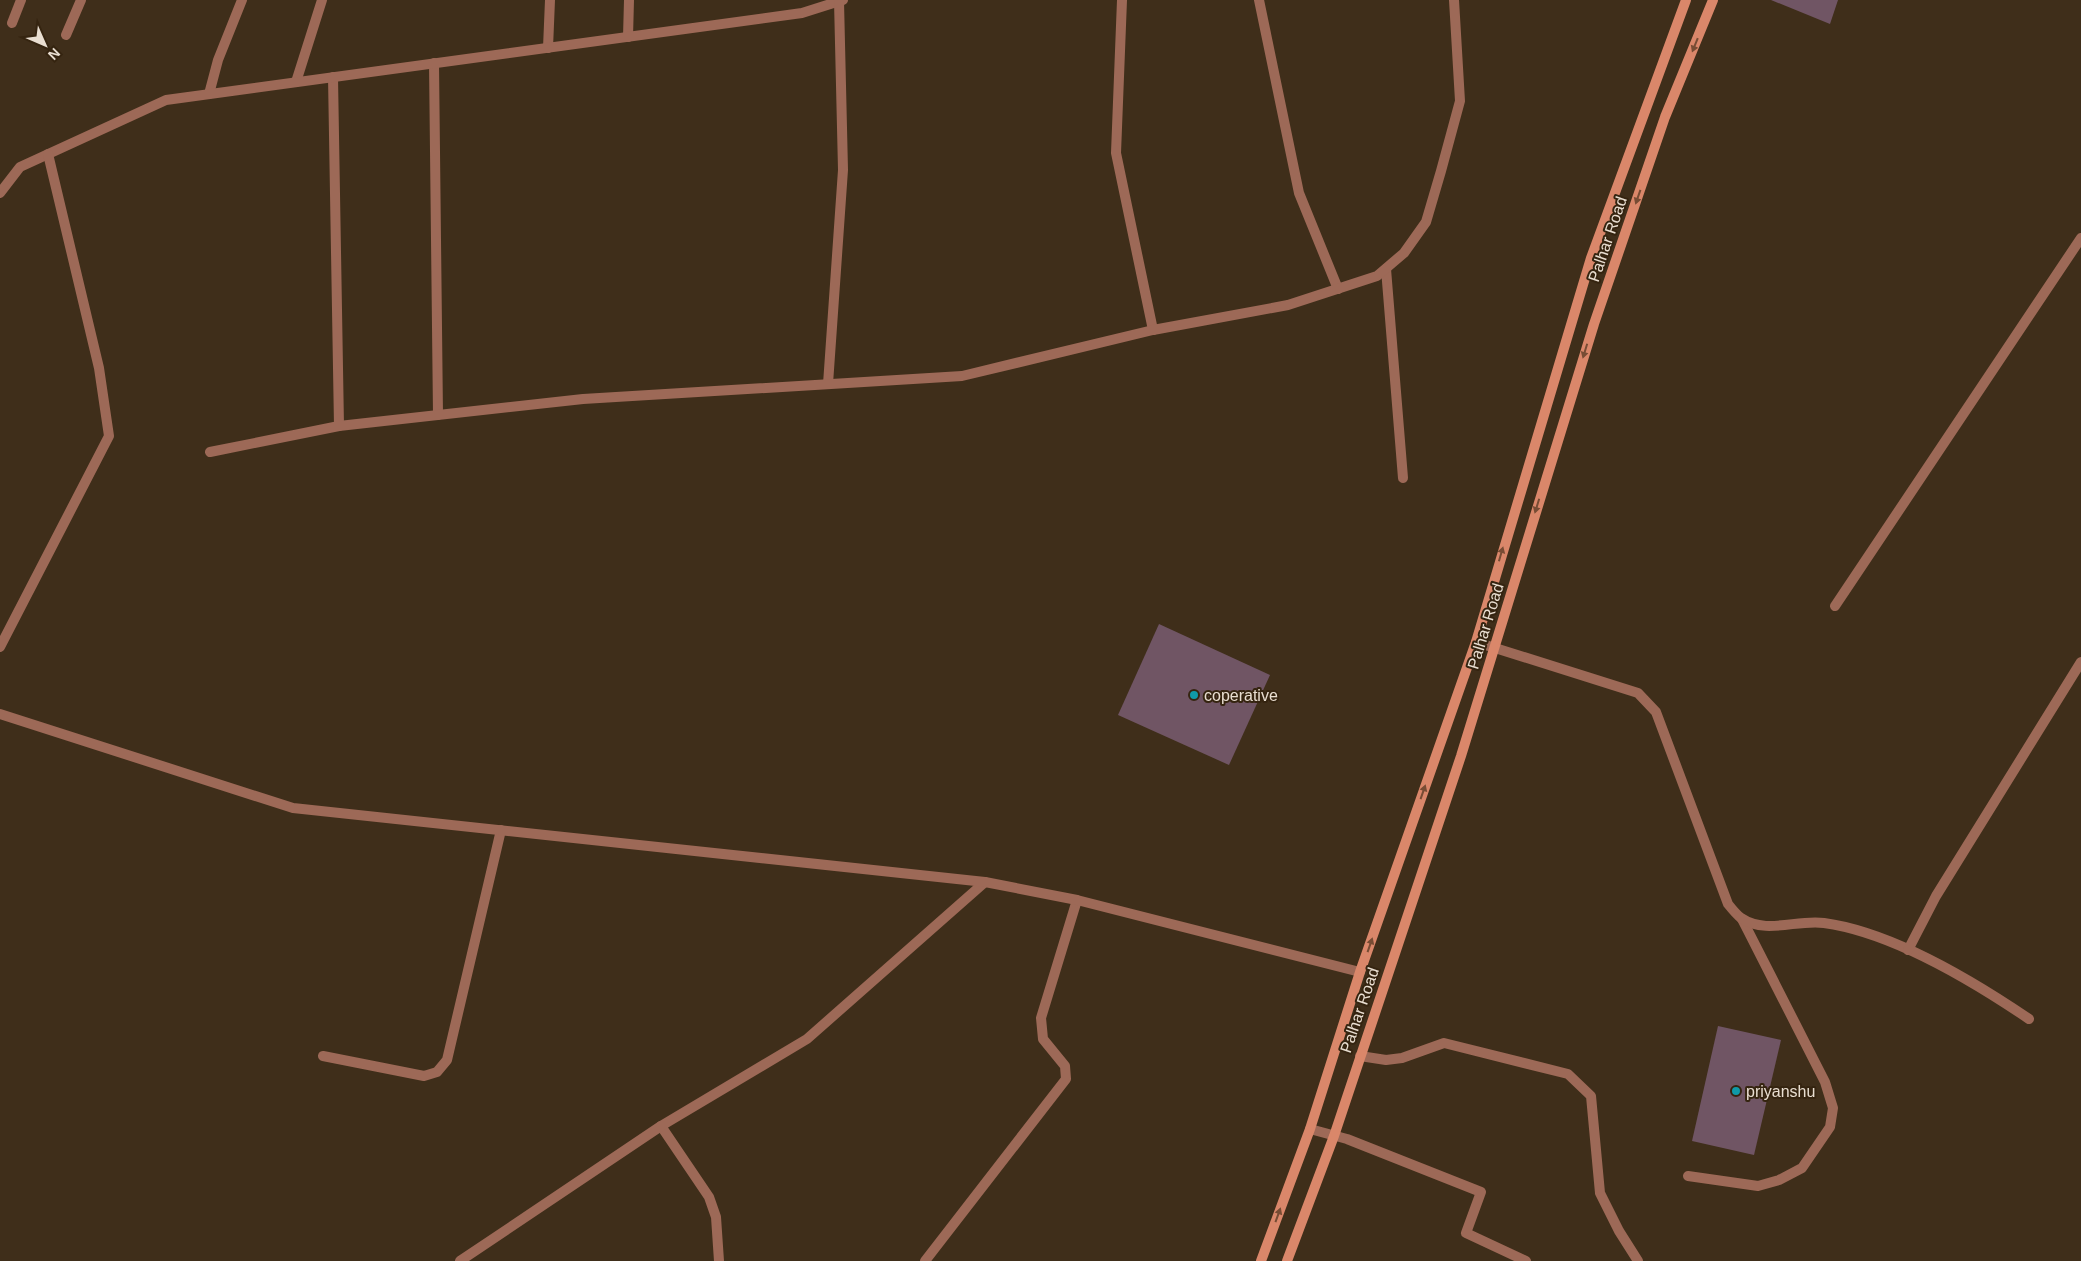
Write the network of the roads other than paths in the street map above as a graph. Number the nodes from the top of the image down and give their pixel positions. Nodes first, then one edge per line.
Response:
1 (21, 0) edge
2 (81, 0) edge
3 (242, 0) edge
4 (322, 0) edge
5 (550, 0) edge
6 (629, 0) edge
7 (841, 0) edge
8 (1122, 0) edge
9 (1259, 0) edge
10 (1454, 0) edge
11 (1686, 0) edge
12 (1713, 0) edge
13 (12, 23) dead end
14 (66, 35) dead end
15 (628, 37) junction
16 (548, 48) junction
17 (434, 63) junction
18 (333, 77) junction
19 (296, 82) junction
20 (209, 94) junction
21 (48, 154) junction
22 (0, 193) edge
23 (2081, 238) edge
24 (1386, 269) junction
25 (1338, 289) junction
26 (1153, 330) junction
27 (828, 384) junction
28 (438, 415) junction
29 (339, 426) junction
30 (210, 452) dead end
31 (1404, 478) dead end
32 (1835, 606) dead end
33 (1476, 642) junction
34 (0, 647) edge
35 (1494, 648) junction
36 (2081, 662) edge
37 (0, 714) edge
38 (500, 830) junction
39 (985, 882) junction
40 (1077, 900) junction
41 (1742, 919) junction
42 (1908, 950) junction
43 (1360, 972) junction
44 (2029, 1019) dead end
45 (323, 1056) dead end
46 (1360, 1056) junction
47 (661, 1126) junction
48 (1310, 1129) junction
49 (1334, 1136) junction
50 (1688, 1176) dead end
51 (460, 1261) edge
52 (719, 1261) edge
53 (925, 1261) edge
54 (1261, 1261) edge
55 (1287, 1261) edge
56 (1526, 1261) edge
57 (1638, 1261) edge

1 - 13 street
2 - 14 street
3 - 20 street
4 - 19 street
5 - 16 street
6 - 15 street
7 - 15 street
7 - 27 street
8 - 26 street
9 - 25 street
10 - 24 street
33 -> 11 main road, Palhar Road
12 -> 35 main road, Palhar Road
15 - 16 street
16 - 17 street
17 - 18 street
17 - 28 street
18 - 19 street
18 - 29 street
19 - 20 street
20 - 21 street
21 - 22 street
21 - 34 street
23 - 32 street
24 - 25 street
24 - 31 street
25 - 26 street
26 - 27 street
27 - 28 street
28 - 29 street
29 - 30 street
33 - 35 street
43 -> 33 main road, Palhar Road
35 - 41 street
35 - 46 main road, Palhar Road
36 - 42 street
37 - 38 street
38 - 39 street
38 - 45 street
39 - 40 street
39 - 47 street
40 - 43 street
40 - 53 street
41 - 42 street
41 - 50 street
42 - 44 street
43 - 48 main road, Palhar Road
46 - 49 main road, Palhar Road
46 - 57 street
47 - 51 street
47 - 52 street
48 - 49 street
54 -> 48 main road, Palhar Road
49 - 55 main road, Palhar Road
49 - 56 street

